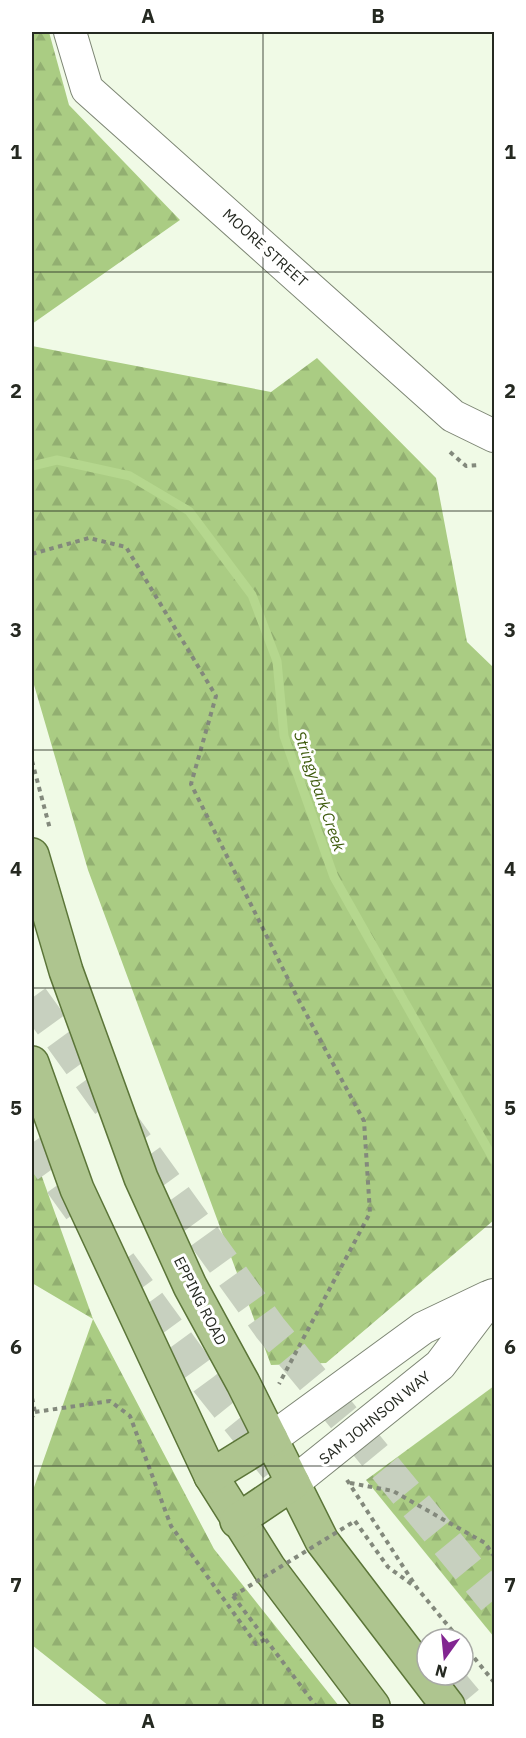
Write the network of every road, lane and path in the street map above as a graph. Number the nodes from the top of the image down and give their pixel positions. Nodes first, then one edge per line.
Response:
1 (70, 32) edge
2 (495, 436) edge
3 (32, 554) edge
4 (32, 855) edge
5 (32, 1064) edge
6 (494, 1294) edge
7 (277, 1388) dead end
8 (32, 1398) edge
9 (35, 1412) junction
10 (32, 1417) edge
11 (271, 1439) junction
12 (211, 1476) junction
13 (293, 1483) junction
14 (237, 1521) junction
15 (495, 1556) edge
16 (417, 1588) junction
17 (449, 1627) edge
18 (266, 1639) junction
19 (475, 1658) edge
20 (495, 1682) edge
21 (316, 1707) edge
22 (373, 1707) edge
23 (448, 1707) edge

1 - 2 street, MOORE STREET
3 - 7 path
4 - 11 main road, EPPING ROAD
5 - 12 main road
6 - 11 street, SAM JOHNSON WAY
6 - 13 street, SAM JOHNSON WAY
8 - 9 path
9 - 10 path
9 - 18 path
11 - 12 main road, SAM JOHNSON WAY
11 - 13 main road, EPPING ROAD
12 - 14 main road
13 - 14 main road, SAM JOHNSON WAY
13 - 23 main road, EPPING ROAD
14 - 22 main road
15 - 16 path
16 - 17 path
16 - 18 path, bridge
18 - 21 path
19 - 20 path

